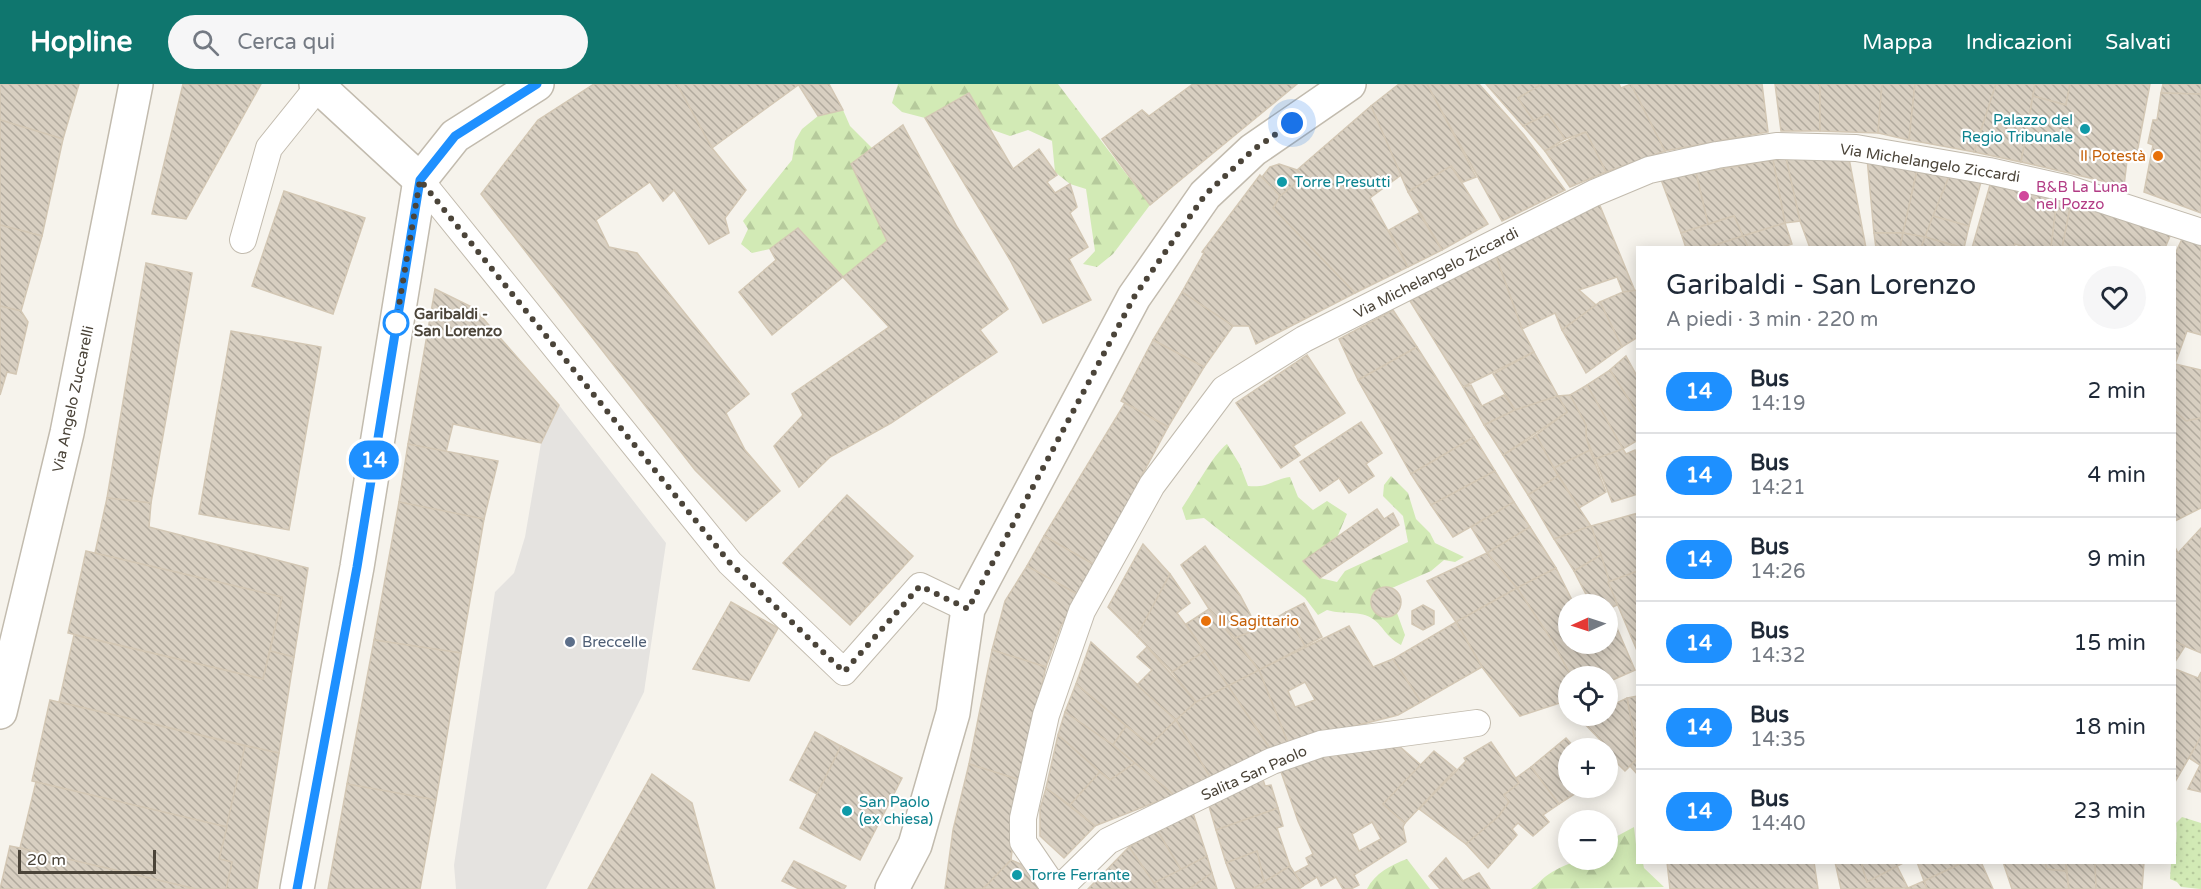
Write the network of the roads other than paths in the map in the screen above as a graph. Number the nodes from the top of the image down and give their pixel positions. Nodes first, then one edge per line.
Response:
1 (136, 84) edge
2 (537, 84) edge
3 (1349, 84) edge
4 (317, 85) edge
5 (420, 180) junction
6 (2201, 232) edge
7 (243, 240) dead end
8 (968, 609) junction
9 (0, 712) edge
10 (1477, 723) dead end
11 (297, 889) edge
12 (892, 889) edge
13 (1057, 889) edge

1 - 9 street, Via Angelo Zuccarelli
2 - 5 street
3 - 8 street
4 - 5 street
4 - 7 lane
5 - 8 lane
5 - 11 street
6 - 13 lane, Via Michelangelo Ziccardi
8 - 12 street
10 - 13 lane, Salita San Paolo

